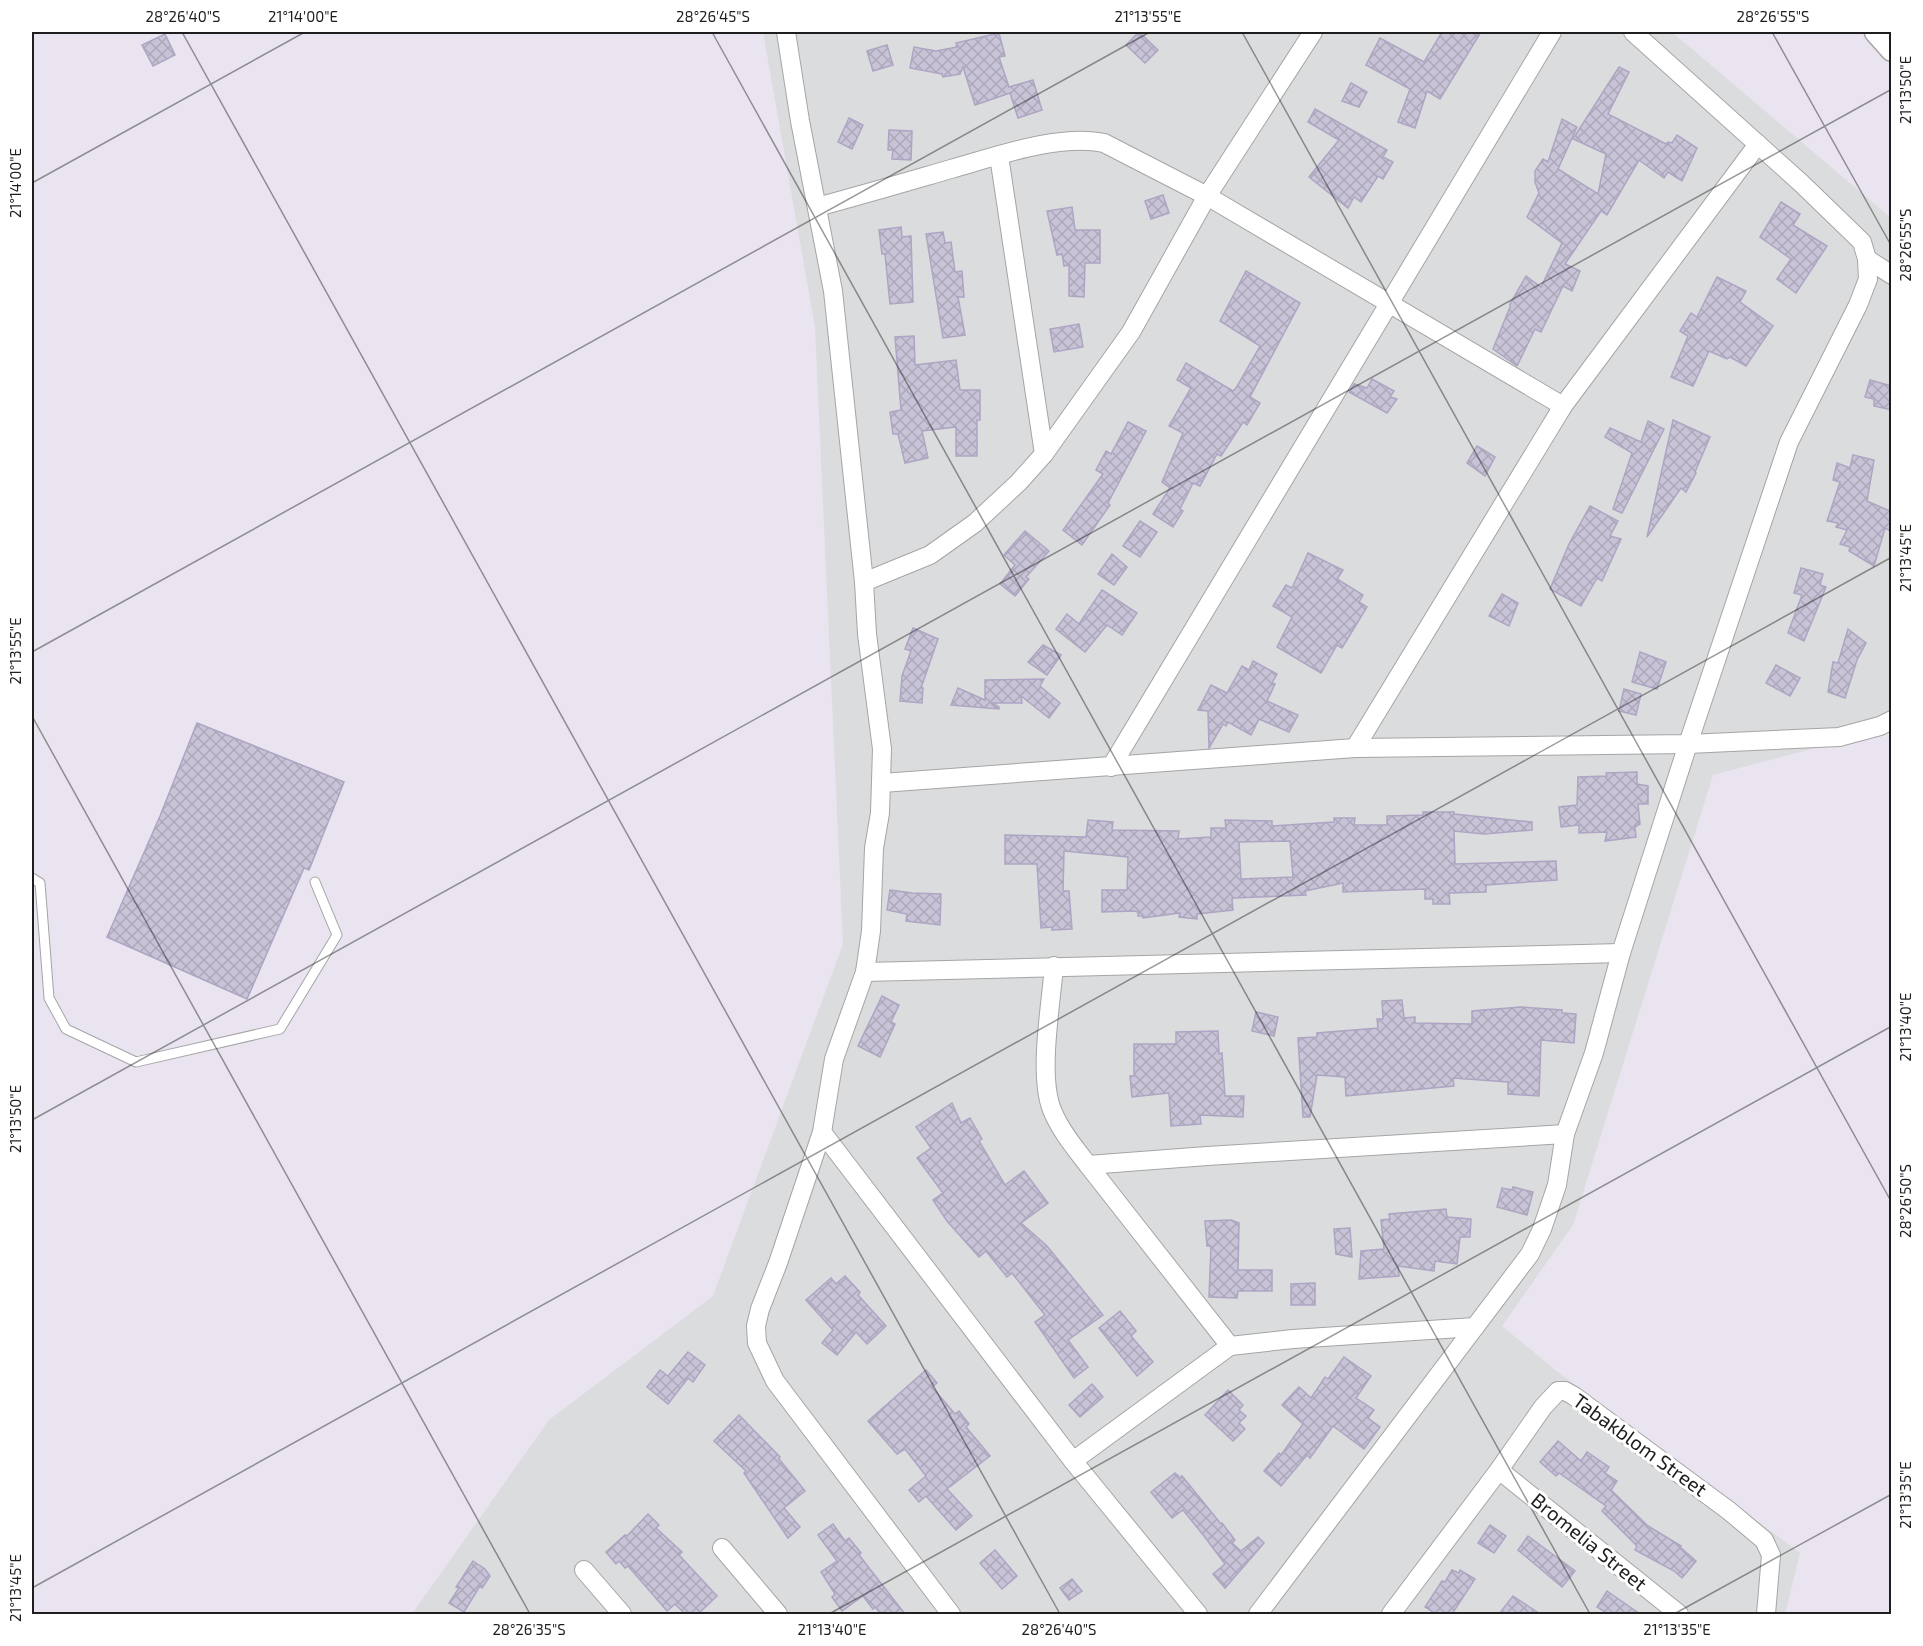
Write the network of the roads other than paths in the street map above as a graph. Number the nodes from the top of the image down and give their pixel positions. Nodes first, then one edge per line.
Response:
1 (786, 32) edge
2 (1313, 32) edge
3 (1552, 32) edge
4 (1633, 32) edge
5 (1758, 144) junction
6 (999, 156) junction
7 (1207, 196) junction
8 (817, 207) junction
9 (1867, 259) junction
10 (1892, 275) edge
11 (1389, 303) junction
12 (1563, 406) junction
13 (1044, 454) junction
14 (864, 582) junction
15 (1892, 720) edge
16 (1688, 744) junction
17 (1355, 748) junction
18 (1111, 767) junction
19 (882, 783) junction
20 (32, 878) edge
21 (315, 882) dead end
22 (1621, 953) junction
23 (1054, 966) junction
24 (865, 972) junction
25 (822, 1132) junction
26 (1565, 1134) junction
27 (1088, 1165) junction
28 (1475, 1327) junction
29 (1230, 1346) junction
30 (1073, 1461) junction
31 (1500, 1470) junction
32 (722, 1548) dead end
33 (584, 1570) dead end
34 (622, 1614) edge
35 (778, 1614) edge
36 (951, 1614) edge
37 (1198, 1614) edge
38 (1258, 1614) edge
39 (1391, 1614) edge
40 (1679, 1614) edge
41 (1766, 1614) edge

1 - 8 street
2 - 7 street
3 - 11 street
4 - 5 street
5 - 9 street
5 - 12 street
6 - 7 street
6 - 8 street
6 - 13 street
7 - 11 street
7 - 13 street
8 - 14 street
9 - 10 street
9 - 16 street
11 - 12 street
11 - 18 street
12 - 17 street
13 - 14 street
14 - 19 street
15 - 16 street
16 - 17 street
16 - 22 street
17 - 18 street
18 - 19 street
19 - 24 street
20 - 21 lane
22 - 23 street
22 - 26 street
23 - 24 street
23 - 27 street
24 - 25 street
25 - 30 street
25 - 36 street
26 - 27 street
26 - 28 street
27 - 29 street
28 - 29 street
28 - 38 street
29 - 30 street
30 - 37 street
31 - 39 street, Tabakblom Street
31 - 40 street, Bromelia Street
31 - 41 street, Tabakblom Street
32 - 35 street
33 - 34 street

